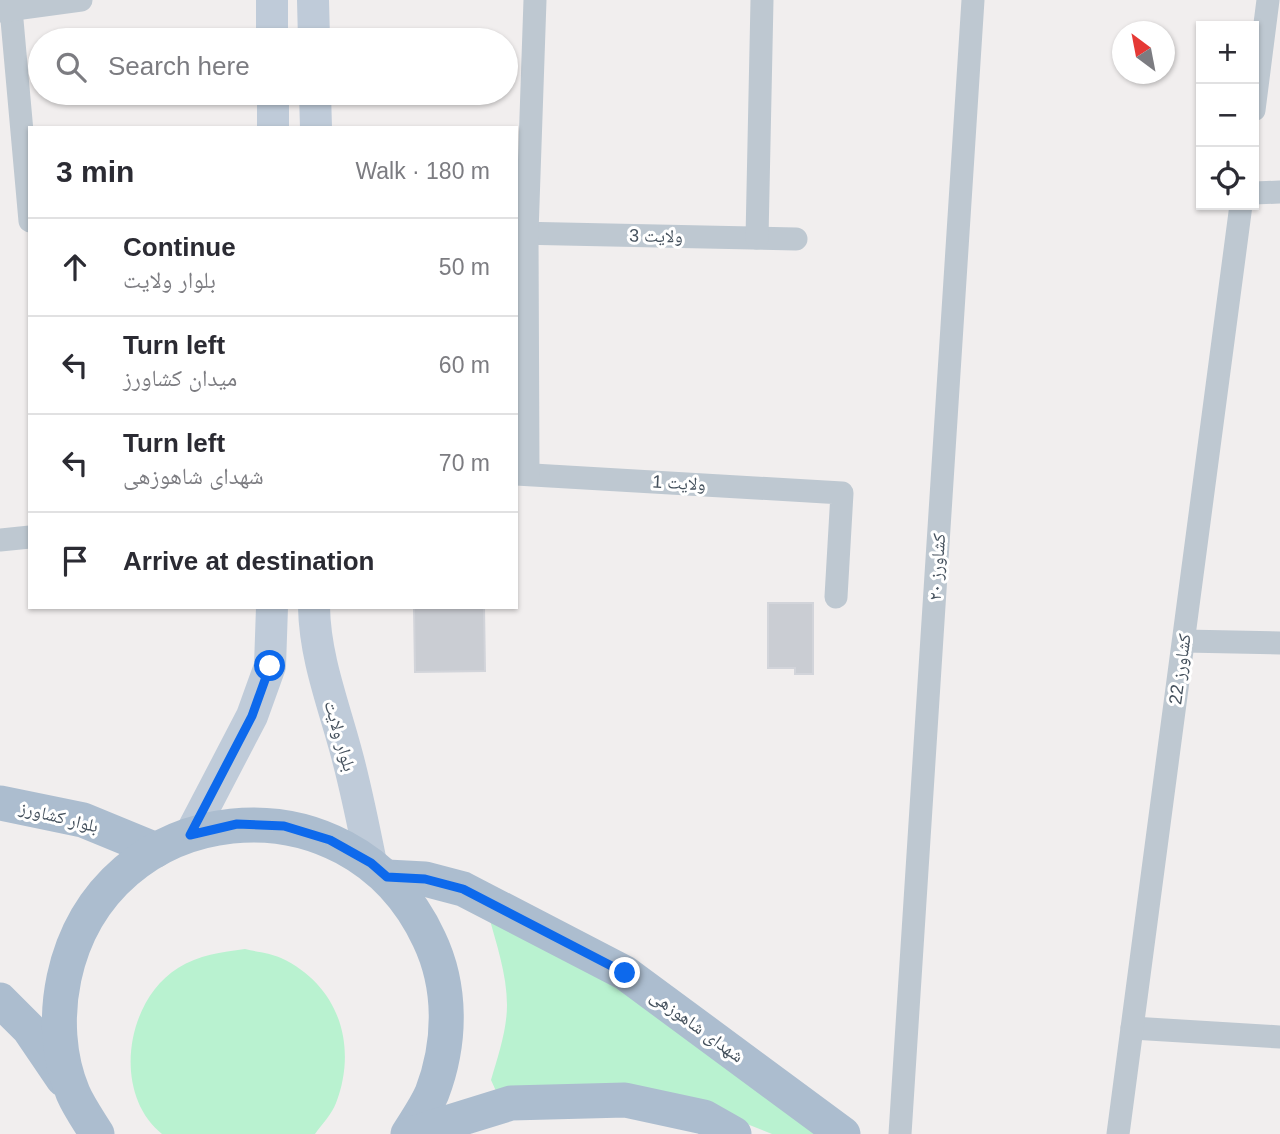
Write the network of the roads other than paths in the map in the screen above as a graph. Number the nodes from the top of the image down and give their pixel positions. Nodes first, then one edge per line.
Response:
1 (81, 0) edge
2 (272, 0) edge
3 (313, 0) edge
4 (535, 0) edge
5 (762, 0) edge
6 (974, 0) edge
7 (1268, 0) edge
8 (6, 10) edge
9 (272, 28) edge
10 (314, 28) edge
11 (1257, 84) edge
12 (273, 105) edge
13 (315, 105) edge
14 (273, 126) edge
15 (316, 126) edge
16 (1280, 192) edge
17 (1259, 193) edge
18 (28, 203) edge
19 (1240, 210) edge
20 (522, 233) edge
21 (757, 238) junction
22 (796, 239) dead end
23 (522, 474) edge
24 (28, 537) edge
25 (0, 540) edge
26 (836, 597) dead end
27 (272, 609) edge
28 (314, 609) edge
29 (1184, 641) junction
30 (1280, 643) edge
31 (0, 803) edge
32 (190, 835) junction
33 (156, 850) junction
34 (379, 870) junction
35 (0, 1000) edge
36 (1132, 1028) junction
37 (1280, 1037) edge
38 (73, 1093) junction
39 (97, 1134) edge
40 (409, 1134) edge
41 (734, 1134) edge
42 (843, 1134) edge
43 (900, 1134) edge
44 (1118, 1134) edge

1 - 8 street
2 - 9 street
3 - 10 street
4 - 20 street
5 - 21 street
6 - 43 street, کشاورز ۲۰
7 - 11 street
8 - 18 street
12 - 14 street
13 - 15 street
16 - 17 street
19 - 29 street, کشاورز 22
20 - 21 street, ولایت 3
20 - 23 street
21 - 22 street, ولایت 3
23 - 26 street, ولایت 1
24 - 25 street
27 - 32 street
28 - 34 street, بلوار ولایت
29 - 30 street
29 - 36 street, کشاورز 22
31 - 33 main road, بلوار کشاورز
32 - 33 main road
32 - 34 main road
33 - 38 main road
34 - 40 main road
34 - 42 main road, شهدای شاهوزهی
35 - 38 main road
36 - 37 street
36 - 44 street, کشاورز 22
38 - 39 main road
40 - 41 main road

